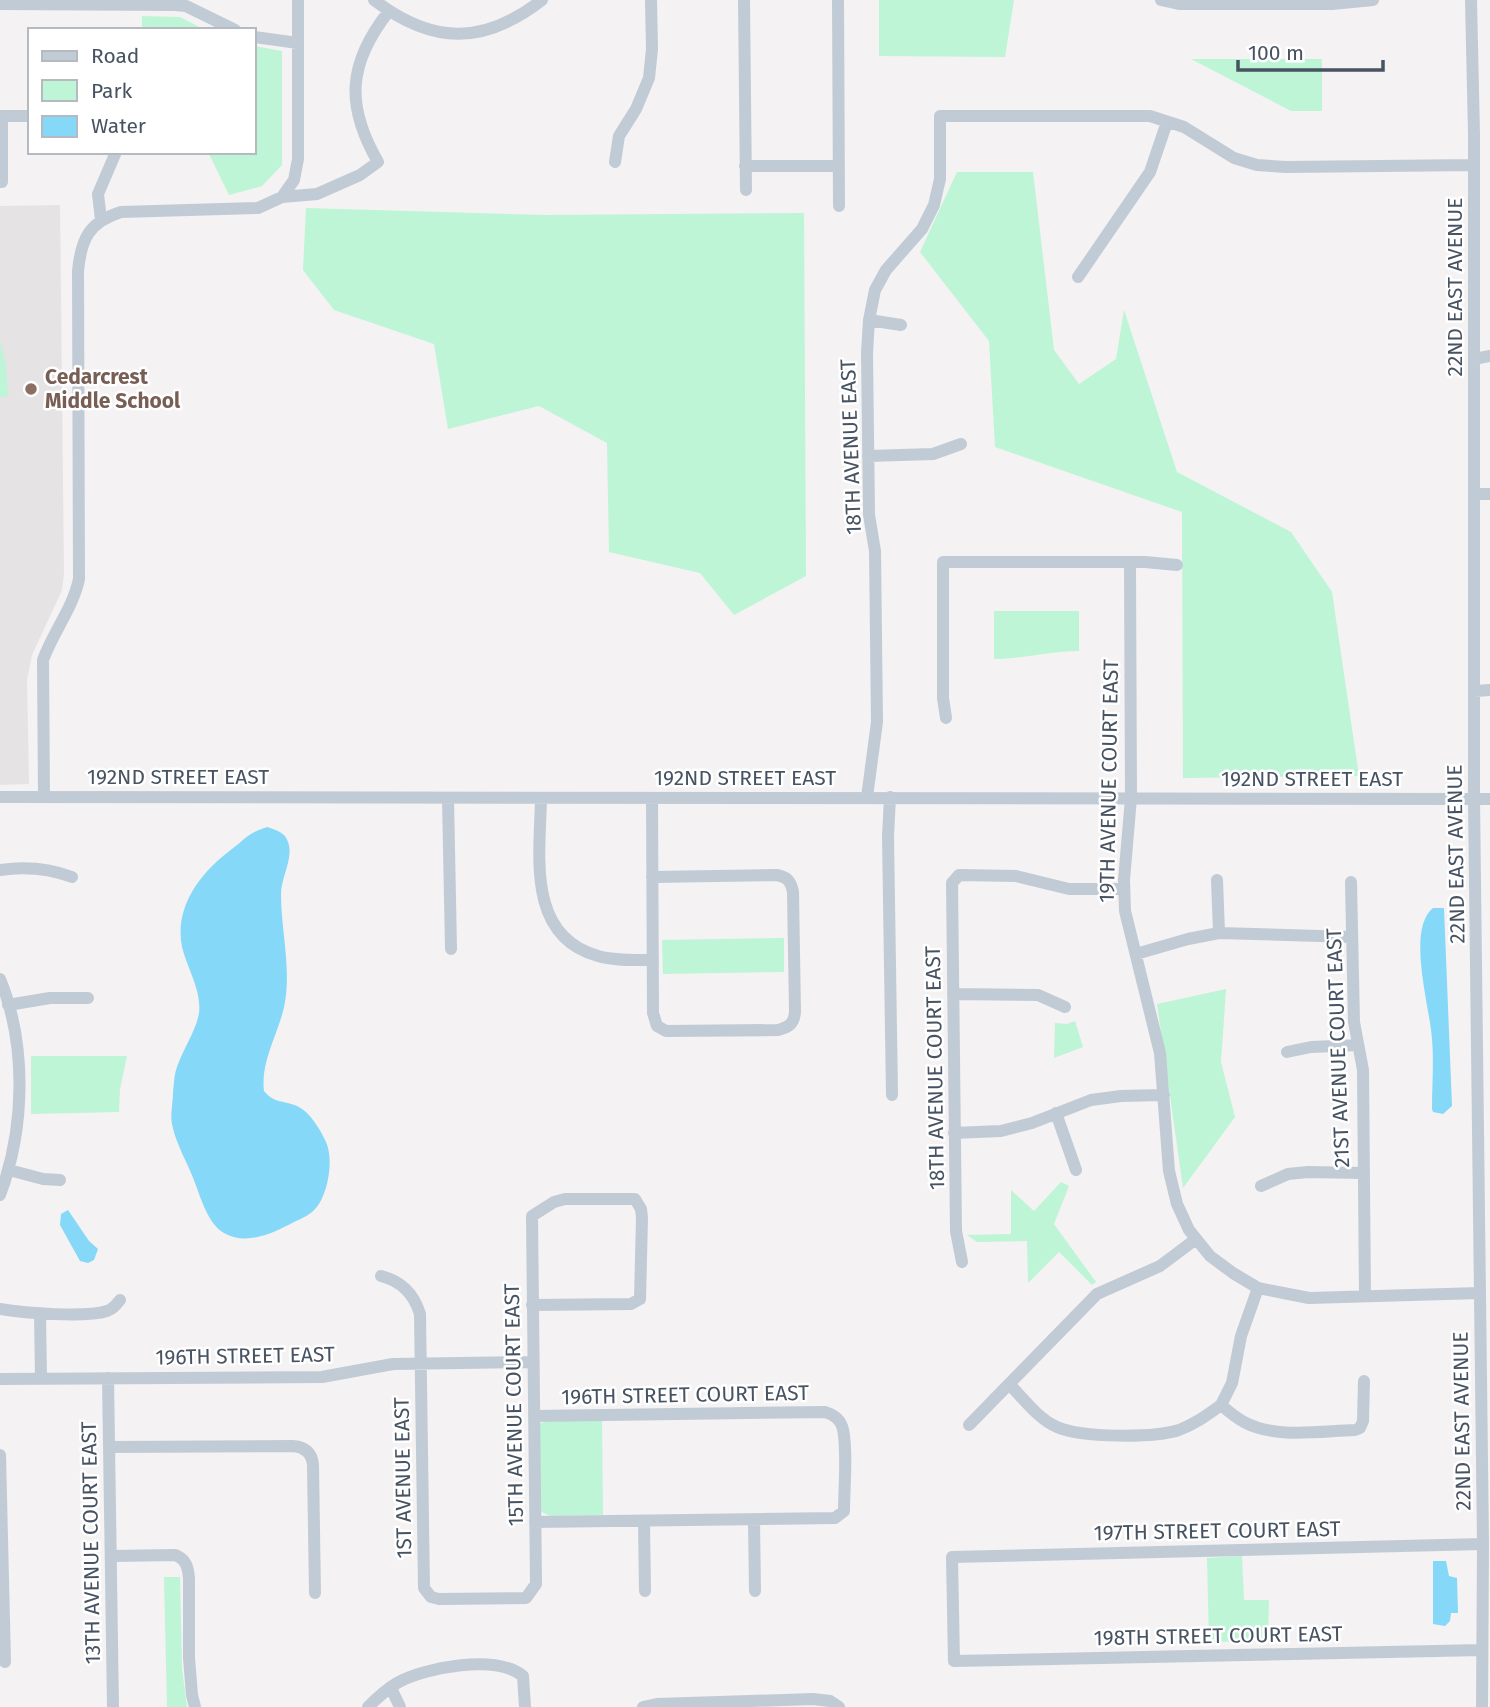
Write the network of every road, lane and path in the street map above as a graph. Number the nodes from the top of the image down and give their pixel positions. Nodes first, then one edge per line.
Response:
1 (298, 0) edge
2 (374, 0) edge
3 (542, 0) edge
4 (651, 0) edge
5 (744, 0) edge
6 (838, 0) edge
7 (1161, 0) edge
8 (1373, 0) edge
9 (1471, 0) edge
10 (1294, 1) edge
11 (1179, 2) edge
12 (0, 4) edge
13 (389, 11) junction
14 (231, 28) edge
15 (256, 37) edge
16 (298, 43) junction
17 (1, 116) edge
18 (28, 116) edge
19 (1167, 122) junction
20 (115, 154) edge
21 (615, 162) dead end
22 (1474, 165) junction
23 (746, 166) junction
24 (839, 166) junction
25 (2, 182) dead end
26 (746, 190) dead end
27 (282, 197) junction
28 (839, 206) dead end
29 (101, 220) junction
30 (1078, 277) dead end
31 (869, 320) junction
32 (901, 325) dead end
33 (1490, 356) edge
34 (1474, 359) junction
35 (961, 444) dead end
36 (869, 456) junction
37 (1474, 494) junction
38 (1490, 494) edge
39 (1130, 562) junction
40 (1177, 565) dead end
41 (1490, 690) edge
42 (1475, 691) junction
43 (946, 718) dead end
44 (0, 797) edge
45 (44, 797) junction
46 (448, 797) junction
47 (541, 797) junction
48 (867, 797) junction
49 (890, 797) junction
50 (652, 798) junction
51 (1131, 798) junction
52 (1474, 799) junction
53 (1490, 799) edge
54 (0, 870) edge
55 (72, 877) dead end
56 (652, 877) junction
57 (1217, 880) dead end
58 (1351, 881) dead end
59 (1124, 889) junction
60 (1219, 933) junction
61 (1352, 937) junction
62 (451, 949) dead end
63 (1476, 951) junction
64 (1490, 951) edge
65 (1136, 954) junction
66 (653, 960) junction
67 (0, 979) edge
68 (953, 994) junction
69 (88, 998) dead end
70 (8, 1005) junction
71 (1065, 1007) dead end
72 (1358, 1045) junction
73 (1287, 1052) dead end
74 (1484, 1067) edge
75 (892, 1095) dead end
76 (1164, 1095) junction
77 (1056, 1113) junction
78 (954, 1133) junction
79 (9, 1170) junction
80 (1076, 1170) dead end
81 (1363, 1173) junction
82 (60, 1180) dead end
83 (1261, 1186) dead end
84 (0, 1195) edge
85 (1196, 1239) junction
86 (962, 1262) dead end
87 (381, 1276) dead end
88 (1258, 1288) junction
89 (1480, 1293) junction
90 (1365, 1296) junction
91 (120, 1300) dead end
92 (532, 1305) junction
93 (0, 1309) edge
94 (40, 1313) junction
95 (533, 1362) junction
96 (421, 1363) junction
97 (108, 1378) junction
98 (0, 1379) edge
99 (41, 1379) junction
100 (1364, 1381) dead end
101 (1009, 1384) junction
102 (1221, 1405) junction
103 (534, 1416) junction
104 (969, 1425) dead end
105 (110, 1447) junction
106 (0, 1455) edge
107 (754, 1520) junction
108 (535, 1522) junction
109 (644, 1522) junction
110 (1483, 1544) junction
111 (112, 1556) junction
112 (646, 1591) dead end
113 (755, 1591) dead end
114 (315, 1593) dead end
115 (530, 1594) joint
116 (1482, 1650) junction
117 (954, 1661) joint
118 (5, 1662) dead end
119 (391, 1688) junction
120 (736, 1705) edge
121 (113, 1707) edge
122 (195, 1707) edge
123 (368, 1707) edge
124 (400, 1707) edge
125 (525, 1707) edge
126 (643, 1707) edge
127 (839, 1707) edge
128 (1482, 1707) edge

1 - 16 street
2 - 13 street
3 - 13 street
4 - 21 street
5 - 23 street
6 - 24 street
7 - 11 street
8 - 10 street
9 - 22 street, 22ND EAST AVENUE
10 - 11 street
12 - 14 street
13 - 27 street
15 - 16 street
16 - 27 street
17 - 18 street
17 - 25 street
19 - 22 street
19 - 30 street
19 - 31 street, 18TH AVENUE EAST
20 - 29 street
22 - 34 street, 22ND EAST AVENUE
23 - 24 street
23 - 26 street
24 - 28 street
27 - 29 street
29 - 45 street
31 - 32 street
31 - 36 street, 18TH AVENUE EAST
33 - 34 street
34 - 37 street, 22ND EAST AVENUE
35 - 36 street
36 - 48 street, 18TH AVENUE EAST
37 - 38 street
37 - 42 street, 22ND EAST AVENUE
39 - 40 street
39 - 43 street
39 - 51 street, 19TH AVENUE COURT EAST
41 - 42 street
42 - 52 street, 22ND EAST AVENUE
44 - 45 street, 192ND STREET EAST
45 - 46 street, 192ND STREET EAST
46 - 47 street, 192ND STREET EAST
46 - 62 street
47 - 50 street, 192ND STREET EAST
47 - 66 street
48 - 49 street, 192ND STREET EAST
48 - 50 street, 192ND STREET EAST
49 - 51 street, 192ND STREET EAST
49 - 75 street
50 - 56 street
51 - 52 street, 192ND STREET EAST
51 - 59 street, 19TH AVENUE COURT EAST
52 - 53 street, 192ND STREET EAST
52 - 63 street, 22ND EAST AVENUE
54 - 55 street
56 - 66 street
56 - 66 street
57 - 60 street
58 - 61 street, 21ST AVENUE COURT EAST
59 - 65 street, 19TH AVENUE COURT EAST
59 - 68 street, 18TH AVENUE COURT EAST
60 - 61 street
60 - 65 street
61 - 72 street, 21ST AVENUE COURT EAST
63 - 64 street
63 - 74 street, 22ND EAST AVENUE
65 - 76 street, 19TH AVENUE COURT EAST
67 - 70 street
68 - 71 street
68 - 78 street, 18TH AVENUE COURT EAST
69 - 70 street
70 - 79 street
72 - 73 street
72 - 81 street, 21ST AVENUE COURT EAST
74 - 89 street, 22ND EAST AVENUE
76 - 77 street
76 - 85 street, 19TH AVENUE COURT EAST
77 - 78 street
77 - 80 street
78 - 86 street, 18TH AVENUE COURT EAST
79 - 82 street
79 - 84 street
81 - 83 street
81 - 90 street, 21ST AVENUE COURT EAST
85 - 88 street, 19TH AVENUE COURT EAST
85 - 101 street
87 - 96 street, 1ST AVENUE EAST
88 - 90 street
88 - 102 street
89 - 90 street
89 - 110 street, 22ND EAST AVENUE
91 - 94 street
92 - 92 street, 15TH AVENUE COURT EAST
92 - 95 street, 15TH AVENUE COURT EAST
93 - 94 street
94 - 99 street
95 - 96 street, 196TH STREET EAST
95 - 103 street, 15TH AVENUE COURT EAST
96 - 97 street, 196TH STREET EAST
96 - 115 street, 1ST AVENUE EAST
97 - 99 street, 196TH STREET EAST
97 - 105 street, 13TH AVENUE COURT EAST
98 - 99 street, 196TH STREET EAST
100 - 102 street
101 - 102 street
101 - 104 street
103 - 107 street, 196TH STREET COURT EAST
103 - 108 street, 15TH AVENUE COURT EAST
105 - 111 street, 13TH AVENUE COURT EAST
105 - 114 street
106 - 118 street
107 - 109 street
107 - 113 street
108 - 109 street
108 - 115 street, 15TH AVENUE COURT EAST
109 - 112 street
110 - 116 street, 22ND EAST AVENUE
110 - 117 street, 197TH STREET COURT EAST
111 - 121 street, 13TH AVENUE COURT EAST
111 - 122 street
116 - 117 street, 198TH STREET COURT EAST
116 - 128 street, 22ND EAST AVENUE
119 - 123 street
119 - 124 street
119 - 125 street
120 - 126 street
120 - 127 street

